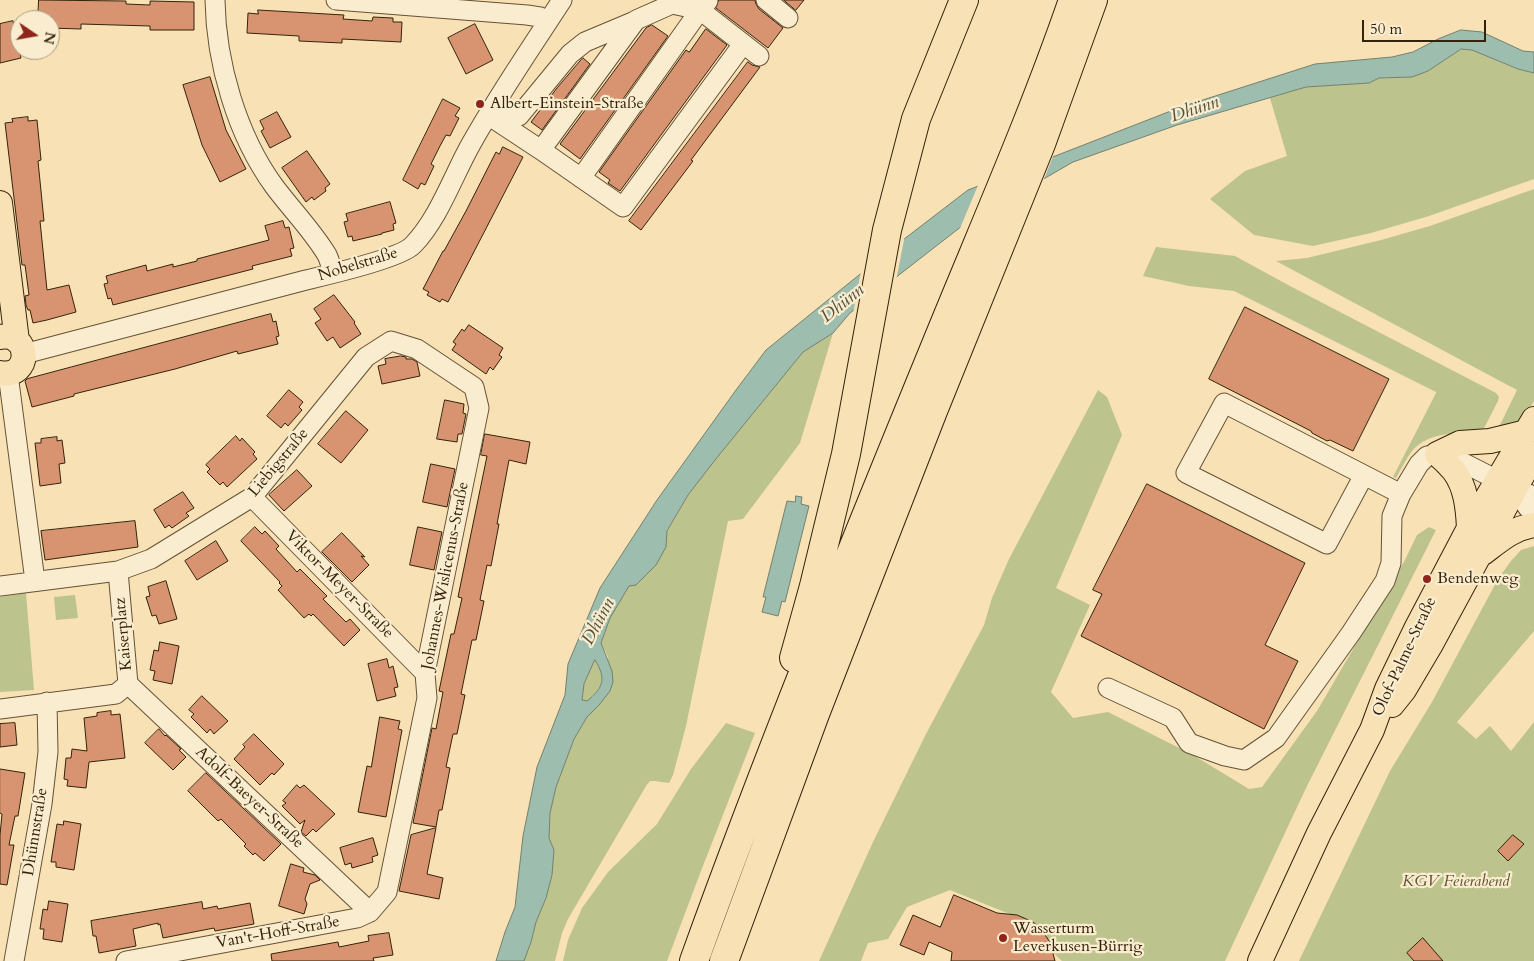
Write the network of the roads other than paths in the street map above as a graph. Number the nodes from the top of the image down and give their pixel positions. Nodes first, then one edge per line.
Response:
1 (215, 0) edge
2 (336, 0) edge
3 (562, 0) edge
4 (766, 0) edge
5 (964, 0) edge
6 (1074, 0) edge
7 (1093, 0) edge
8 (704, 5) edge
9 (788, 18) dead end
10 (636, 20) junction
11 (548, 21) junction
12 (743, 44) junction
13 (759, 56) dead end
14 (488, 115) junction
15 (541, 150) junction
16 (582, 178) junction
17 (0, 203) edge
18 (333, 273) junction
19 (391, 341) joint
20 (14, 344) edge
21 (4, 374) edge
22 (923, 407) junction
23 (1530, 425) edge
24 (1437, 454) junction
25 (1534, 454) edge
26 (1364, 475) junction
27 (1516, 489) edge
28 (1400, 494) junction
29 (252, 497) junction
30 (1534, 511) edge
31 (1534, 525) edge
32 (1469, 528) junction
33 (1476, 559) junction
34 (118, 571) junction
35 (35, 581) junction
36 (0, 586) edge
37 (426, 673) junction
38 (128, 684) junction
39 (1108, 688) dead end
40 (47, 702) junction
41 (0, 709) edge
42 (1372, 730) junction
43 (754, 799) junction
44 (370, 912) junction
45 (180, 956) edge
46 (14, 961) edge
47 (126, 961) edge
48 (694, 961) edge
49 (724, 961) edge
50 (1260, 961) edge

1 - 18 street
2 - 11 street
3 - 11 street, Nobelstraße
4 - 9 street
5 - 43 highway
6 - 22 highway
7 - 22 highway
8 - 10 street
8 - 12 street
8 - 16 street
10 - 14 street
10 - 15 street
11 - 14 street, Nobelstraße
12 - 13 street
12 - 16 street
14 - 15 street
14 - 18 street, Nobelstraße
15 - 16 street
17 - 20 main road
18 - 20 street, Nobelstraße
19 - 29 street, Liebigstraße
19 - 37 street, Johannes-Wislicenus-Straße
20 - 21 main road
21 - 35 street
22 - 43 highway
22 - 49 highway
23 - 24 main road
23 - 27 main road, Olof-Palme-Straße
24 - 27 street
24 - 28 street
24 - 32 main road
25 - 27 main road, Olof-Palme-Straße
26 - 26 street
26 - 28 street
27 - 30 street
27 - 32 main road, Olof-Palme-Straße
27 - 33 main road, Olof-Palme-Straße
28 - 39 street
29 - 34 street, Liebigstraße
29 - 37 street, Viktor-Meyer-Straße
31 - 33 main road
32 - 42 main road, Olof-Palme-Straße
33 - 42 main road, Olof-Palme-Straße
34 - 35 street
34 - 38 street, Kaiserplatz
35 - 36 street
37 - 44 street, Johannes-Wislicenus-Straße
38 - 40 street, Kaiserplatz
38 - 44 street, Adolf-Baeyer-Straße
40 - 41 street, Kaiserplatz
40 - 46 street, Dhünnstraße
42 - 50 main road, Olof-Palme-Straße
43 - 48 highway
44 - 45 street, Van't-Hoff-Straße
45 - 47 street, Van't-Hoff-Straße

